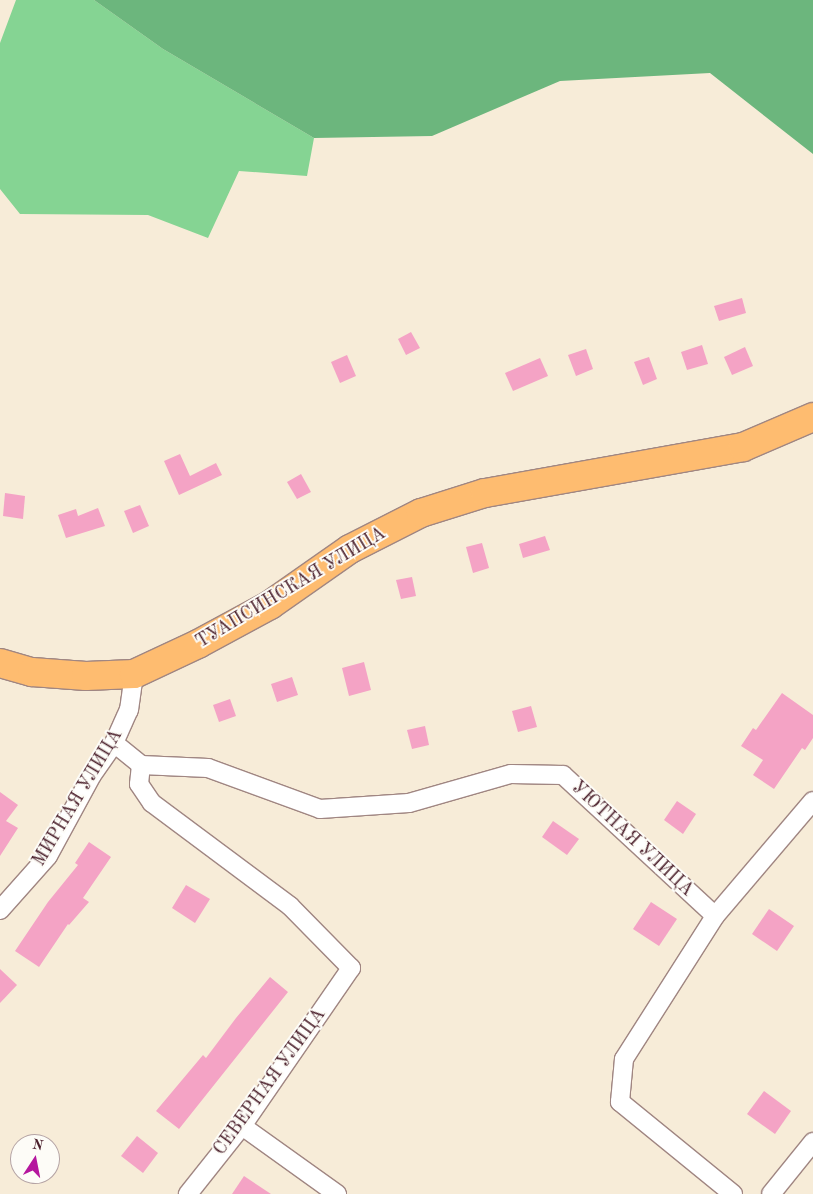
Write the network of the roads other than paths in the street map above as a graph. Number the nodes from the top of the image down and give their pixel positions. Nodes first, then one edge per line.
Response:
1 (813, 417) edge
2 (0, 663) edge
3 (134, 674) junction
4 (114, 743) junction
5 (142, 765) junction
6 (813, 801) edge
7 (0, 910) edge
8 (715, 916) junction
9 (242, 1126) junction
10 (813, 1142) edge
11 (188, 1194) edge
12 (337, 1194) edge
13 (733, 1194) edge
14 (771, 1194) edge

1 - 3 main road, ТУАПСИНСКАЯ УЛИЦА
2 - 3 main road, ТУАПСИНСКАЯ УЛИЦА
3 - 4 street, МИРНАЯ УЛИЦА
4 - 5 street
4 - 7 street, МИРНАЯ УЛИЦА
5 - 8 street, УЮТНАЯ УЛИЦА
5 - 9 street, СЕВЕРНАЯ УЛИЦА
6 - 8 street
8 - 13 street
9 - 11 street, СЕВЕРНАЯ УЛИЦА
9 - 12 street
10 - 14 street

